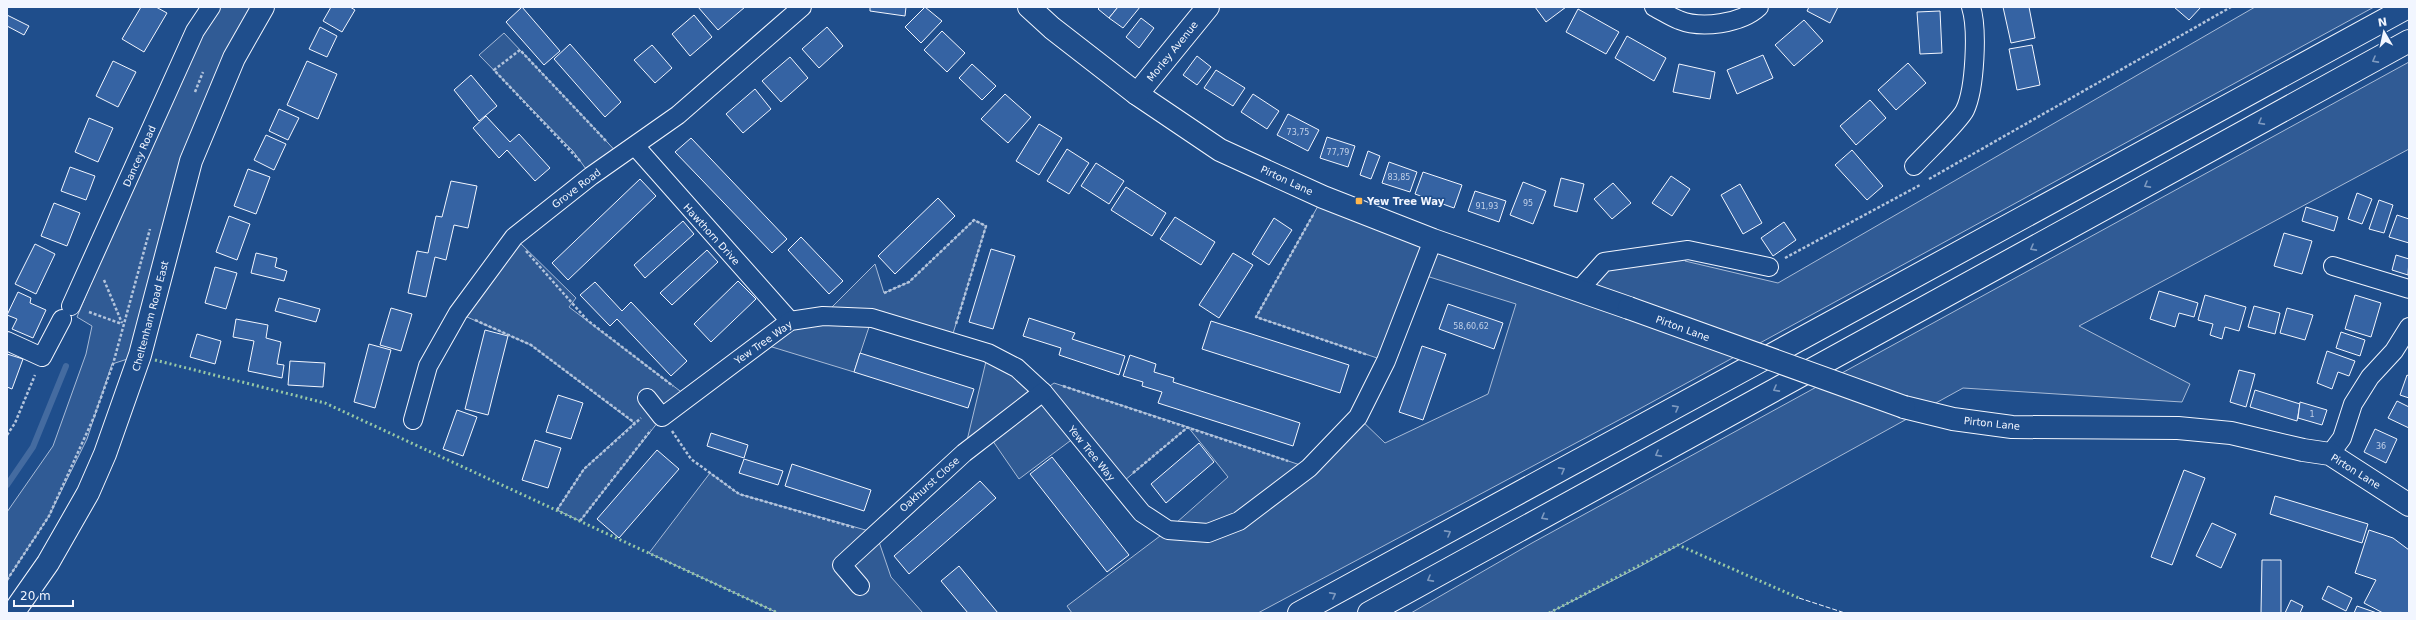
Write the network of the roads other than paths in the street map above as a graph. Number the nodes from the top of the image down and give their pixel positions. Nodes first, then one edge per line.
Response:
1 (211, 7) edge
2 (263, 7) edge
3 (802, 7) edge
4 (1029, 7) edge
5 (1208, 7) edge
6 (1654, 7) edge
7 (1759, 7) edge
8 (1971, 7) edge
9 (2408, 7) edge
10 (2409, 41) edge
11 (1137, 94) junction
12 (635, 146) junction
13 (1914, 166) dead end
14 (1433, 240) junction
15 (2333, 266) dead end
16 (1769, 267) road end
17 (2409, 289) edge
18 (1578, 291) junction
19 (790, 321) junction
20 (2409, 327) edge
21 (7, 341) edge
22 (1043, 392) junction
23 (654, 407) road end
24 (413, 420) dead end
25 (2330, 454) junction
26 (2409, 505) edge
27 (860, 586) dead end
28 (12, 613) edge
29 (1299, 613) edge
30 (1369, 613) edge

1 - 21 street, Dancey Road
2 - 28 main road, Cheltenham Road East
3 - 12 street, Grove Road
4 - 11 main road, Pirton Lane
5 - 11 main road, Morley Avenue
6 - 7 street
8 - 13 street
29 -> 9 main road
10 -> 30 main road
11 - 14 main road, Pirton Lane
12 - 19 street, Hawthorn Drive
12 - 24 street, Grove Road
14 - 18 main road, Pirton Lane
14 - 22 street, Yew Tree Way
15 - 17 street
16 - 18 street
18 - 25 main road, Pirton Lane, bridge
19 - 22 street, Yew Tree Way
19 - 23 street, Yew Tree Way
20 - 25 street
22 - 27 street, Oakhurst Close
25 - 26 main road, Pirton Lane

